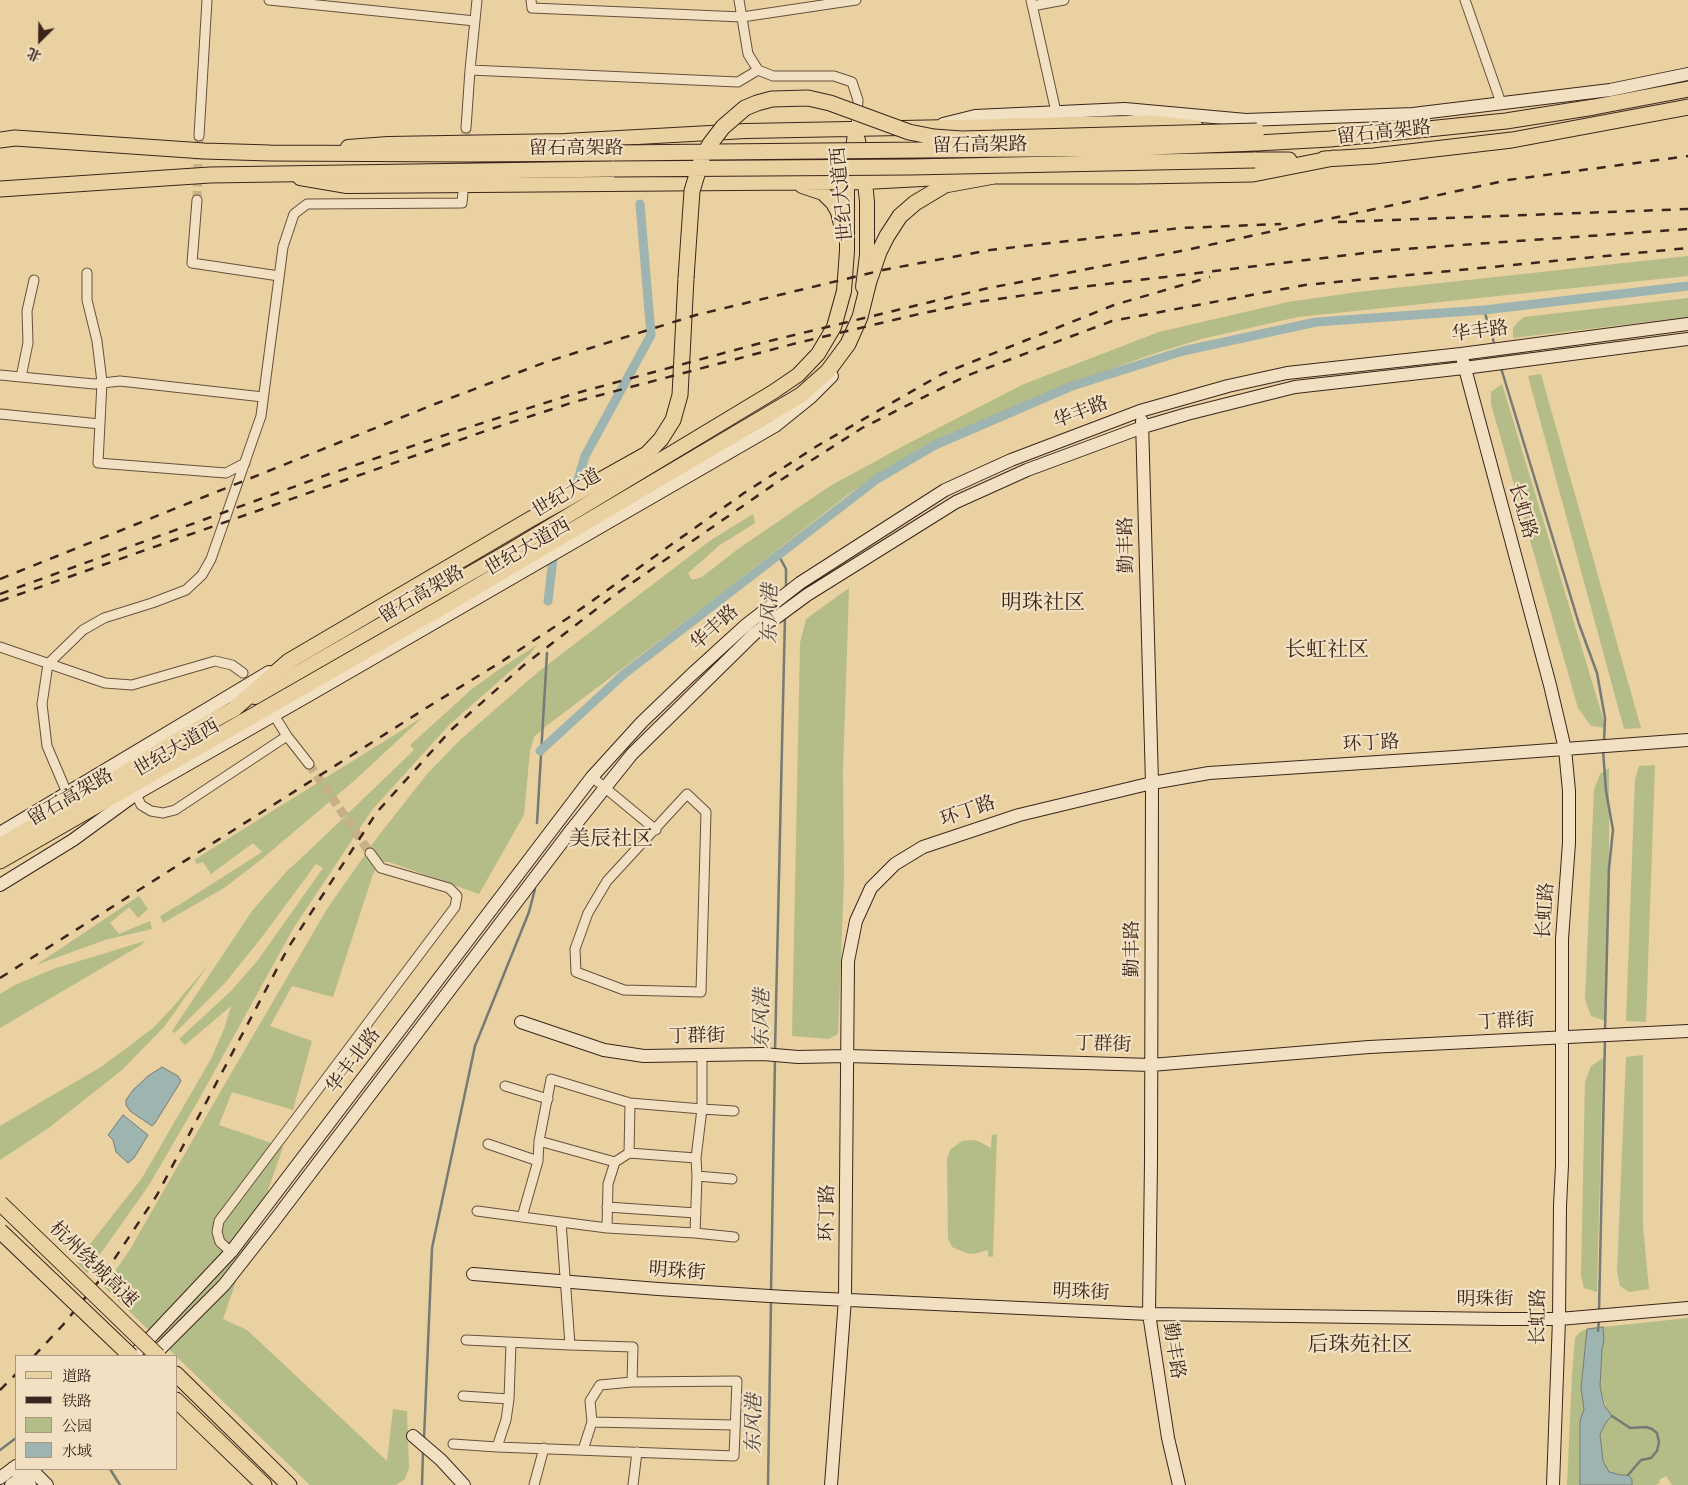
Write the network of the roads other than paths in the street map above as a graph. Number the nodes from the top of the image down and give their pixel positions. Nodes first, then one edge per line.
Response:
1 (207, 0) edge
2 (269, 0) edge
3 (477, 0) edge
4 (531, 0) edge
5 (739, 0) edge
6 (856, 0) edge
7 (1064, 0) edge
8 (1465, 0) edge
9 (1031, 3) edge
10 (742, 17) junction
11 (475, 21) junction
12 (470, 70) junction
13 (758, 70) junction
14 (1688, 74) edge
15 (1688, 88) edge
16 (1501, 103) junction
17 (1688, 107) edge
18 (1056, 112) junction
19 (1004, 126) joint
20 (932, 127) junction
21 (466, 128) tunnel mouth
22 (856, 129) junction
23 (1222, 132) junction
24 (199, 136) tunnel mouth
25 (1257, 136) junction
26 (0, 140) edge
27 (270, 153) junction
28 (1334, 158) junction
29 (270, 173) junction
30 (994, 176) junction
31 (777, 182) junction
32 (847, 182) junction
33 (865, 182) junction
34 (6, 189) edge
35 (463, 192) dead end
36 (198, 200) tunnel mouth
37 (847, 251) junction
38 (87, 273) dead end
39 (279, 276) junction
40 (34, 280) dead end
41 (860, 318) junction
42 (1688, 324) edge
43 (1688, 339) edge
44 (848, 344) junction
45 (1461, 354) junction
46 (1464, 368) junction
47 (0, 375) edge
48 (21, 377) junction
49 (102, 382) junction
50 (263, 397) junction
51 (1140, 411) junction
52 (0, 414) edge
53 (100, 424) junction
54 (1143, 427) junction
55 (245, 463) junction
56 (369, 631) junction
57 (324, 640) junction
58 (0, 647) edge
59 (289, 661) junction
60 (48, 664) junction
61 (243, 673) dead end
62 (234, 709) junction
63 (277, 720) dead end
64 (287, 736) junction
65 (1688, 740) edge
66 (1565, 749) junction
67 (309, 764) tunnel mouth
68 (592, 777) junction
69 (1152, 783) junction
70 (605, 788) junction
71 (67, 793) junction
72 (136, 794) junction
73 (656, 830) junction
74 (0, 833) edge
75 (0, 846) edge
76 (370, 853) tunnel mouth
77 (0, 861) edge
78 (0, 870) edge
79 (0, 885) edge
80 (521, 1022) dead end
81 (1688, 1031) edge
82 (1563, 1038) junction
83 (702, 1055) junction
84 (848, 1056) junction
85 (1151, 1065) junction
86 (505, 1086) dead end
87 (548, 1099) junction
88 (630, 1103) junction
89 (702, 1109) junction
90 (734, 1111) dead end
91 (539, 1141) junction
92 (488, 1144) dead end
93 (629, 1153) junction
94 (696, 1158) junction
95 (538, 1161) junction
96 (615, 1162) junction
97 (697, 1176) junction
98 (732, 1179) dead end
99 (0, 1203) edge
100 (607, 1208) junction
101 (477, 1212) dead end
102 (696, 1213) junction
103 (522, 1217) junction
104 (561, 1222) junction
105 (607, 1228) junction
106 (0, 1231) edge
107 (695, 1233) junction
108 (734, 1237) dead end
109 (231, 1252) junction
110 (473, 1274) dead end
111 (565, 1282) junction
112 (845, 1300) junction
113 (1688, 1308) edge
114 (1149, 1314) junction
115 (1558, 1318) junction
116 (466, 1340) dead end
117 (511, 1343) junction
118 (570, 1345) junction
119 (131, 1355) edge
120 (133, 1355) edge
121 (154, 1355) edge
122 (157, 1355) edge
123 (178, 1376) edge
124 (632, 1382) junction
125 (463, 1396) dead end
126 (509, 1399) junction
127 (178, 1402) edge
128 (592, 1422) junction
129 (734, 1425) junction
130 (414, 1438) dead end
131 (453, 1444) dead end
132 (497, 1447) junction
133 (544, 1448) junction
134 (583, 1450) junction
135 (637, 1452) junction
136 (15, 1467) edge
137 (31, 1474) edge
138 (0, 1478) edge
139 (11, 1485) edge
140 (47, 1485) edge
141 (264, 1485) edge
142 (289, 1485) edge
143 (464, 1485) edge
144 (534, 1485) edge
145 (633, 1485) edge
146 (831, 1485) edge
147 (1179, 1485) edge
148 (1553, 1485) edge

1 - 24 street
2 - 11 street
3 - 11 street
4 - 10 street
5 - 10 street
6 - 10 street
7 - 9 street
8 - 16 street
9 - 18 street
10 - 13 street
11 - 12 street
12 - 13 street
12 - 21 street
13 - 22 street
14 - 16 main road
15 - 25 highway, 留石高架路
16 - 18 main road
17 - 28 highway, 留石高架路
18 - 20 main road
19 - 20 main road
19 - 23 highway, bridge
20 - 22 main road
22 - 27 main road
22 - 32 main road, 世纪大道西
22 - 33 main road, 世纪大道西
23 - 25 highway, bridge
23 - 57 highway, 留石高架路, bridge
25 - 27 highway, 留石高架路, bridge
26 - 27 highway, 留石高架路
28 - 29 highway, 留石高架路, bridge
28 - 30 highway, 留石高架路
29 - 31 main road
29 - 34 highway, 留石高架路
30 - 33 main road
30 - 41 highway, 留石高架路
31 - 32 main road
31 - 37 main road
32 - 33 main road
32 - 37 main road, 世纪大道西
33 - 41 main road, 世纪大道西
35 - 39 street
36 - 39 street
37 - 56 main road, 世纪大道
38 - 49 street
39 - 50 street
40 - 48 street
41 - 44 highway, 留石高架路
42 - 45 main road, 华丰路
43 - 46 main road, 华丰路
44 - 72 main road, 世纪大道西
44 - 77 highway, 留石高架路
45 - 46 main road, 长虹路
45 - 51 main road, 华丰路
46 - 54 main road, 华丰路
46 - 66 main road, 长虹路
47 - 48 street
48 - 49 street
49 - 50 street
49 - 53 street
50 - 55 street
51 - 54 main road, 勤丰路
51 - 68 main road, 华丰路
52 - 53 street
53 - 55 street
54 - 69 main road, 勤丰路
54 - 70 main road, 华丰路
55 - 60 street
56 - 57 main road
56 - 62 main road, 世纪大道
57 - 59 highway, 留石高架路
58 - 60 street
59 - 62 highway, 留石高架路
59 - 71 main road, 世纪大道西
60 - 61 street
60 - 71 street
62 - 75 highway, 留石高架路
63 - 64 street
64 - 67 street
64 - 72 street
65 - 66 main road, 环丁路
66 - 69 main road, 环丁路
66 - 82 main road, 长虹路
68 - 70 street
68 - 109 main road, 华丰北路
69 - 84 main road, 环丁路
69 - 85 main road, 勤丰路
70 - 73 street
70 - 121 main road, 华丰北路
71 - 74 main road, 世纪大道西
72 - 78 highway
72 - 79 main road, 世纪大道西
73 - 73 street
76 - 109 street
80 - 83 main road, 丁群街
81 - 82 main road, 丁群街
82 - 85 main road, 丁群街
82 - 115 main road, 长虹路
83 - 84 main road, 丁群街
83 - 89 street
84 - 85 main road, 丁群街
84 - 112 main road, 环丁路
85 - 114 main road, 勤丰路
86 - 87 street
87 - 88 street
87 - 91 street
88 - 89 street
88 - 93 street
89 - 90 street
89 - 94 street
91 - 95 street
91 - 96 street
92 - 95 street
93 - 94 street
93 - 96 street
94 - 97 street
95 - 103 street
96 - 100 street
97 - 98 street
97 - 102 street
99 - 122 highway, 杭州绕城高速, bridge
100 - 102 street
100 - 105 street
101 - 103 street
102 - 107 street
103 - 104 street
104 - 105 street
104 - 111 street
105 - 107 street
106 - 119 highway, bridge
107 - 108 street
109 - 120 main road, 华丰北路
110 - 111 main road, 明珠街
111 - 112 main road, 明珠街
111 - 118 street
112 - 114 main road, 明珠街
112 - 146 main road, 环丁路
113 - 115 main road, 明珠街
114 - 115 main road, 明珠街
114 - 147 main road, 勤丰路
115 - 148 main road, 长虹路
116 - 117 street
117 - 118 street
117 - 126 street
118 - 124 street
123 - 142 highway
124 - 128 street
124 - 129 street
125 - 126 street
126 - 132 street
127 - 141 highway
128 - 129 street
128 - 134 street
129 - 135 street
130 - 143 main road
131 - 132 street
132 - 133 street
133 - 134 street
133 - 144 street
134 - 135 street
135 - 145 street
136 - 138 main road
137 - 139 main road
137 - 140 main road

